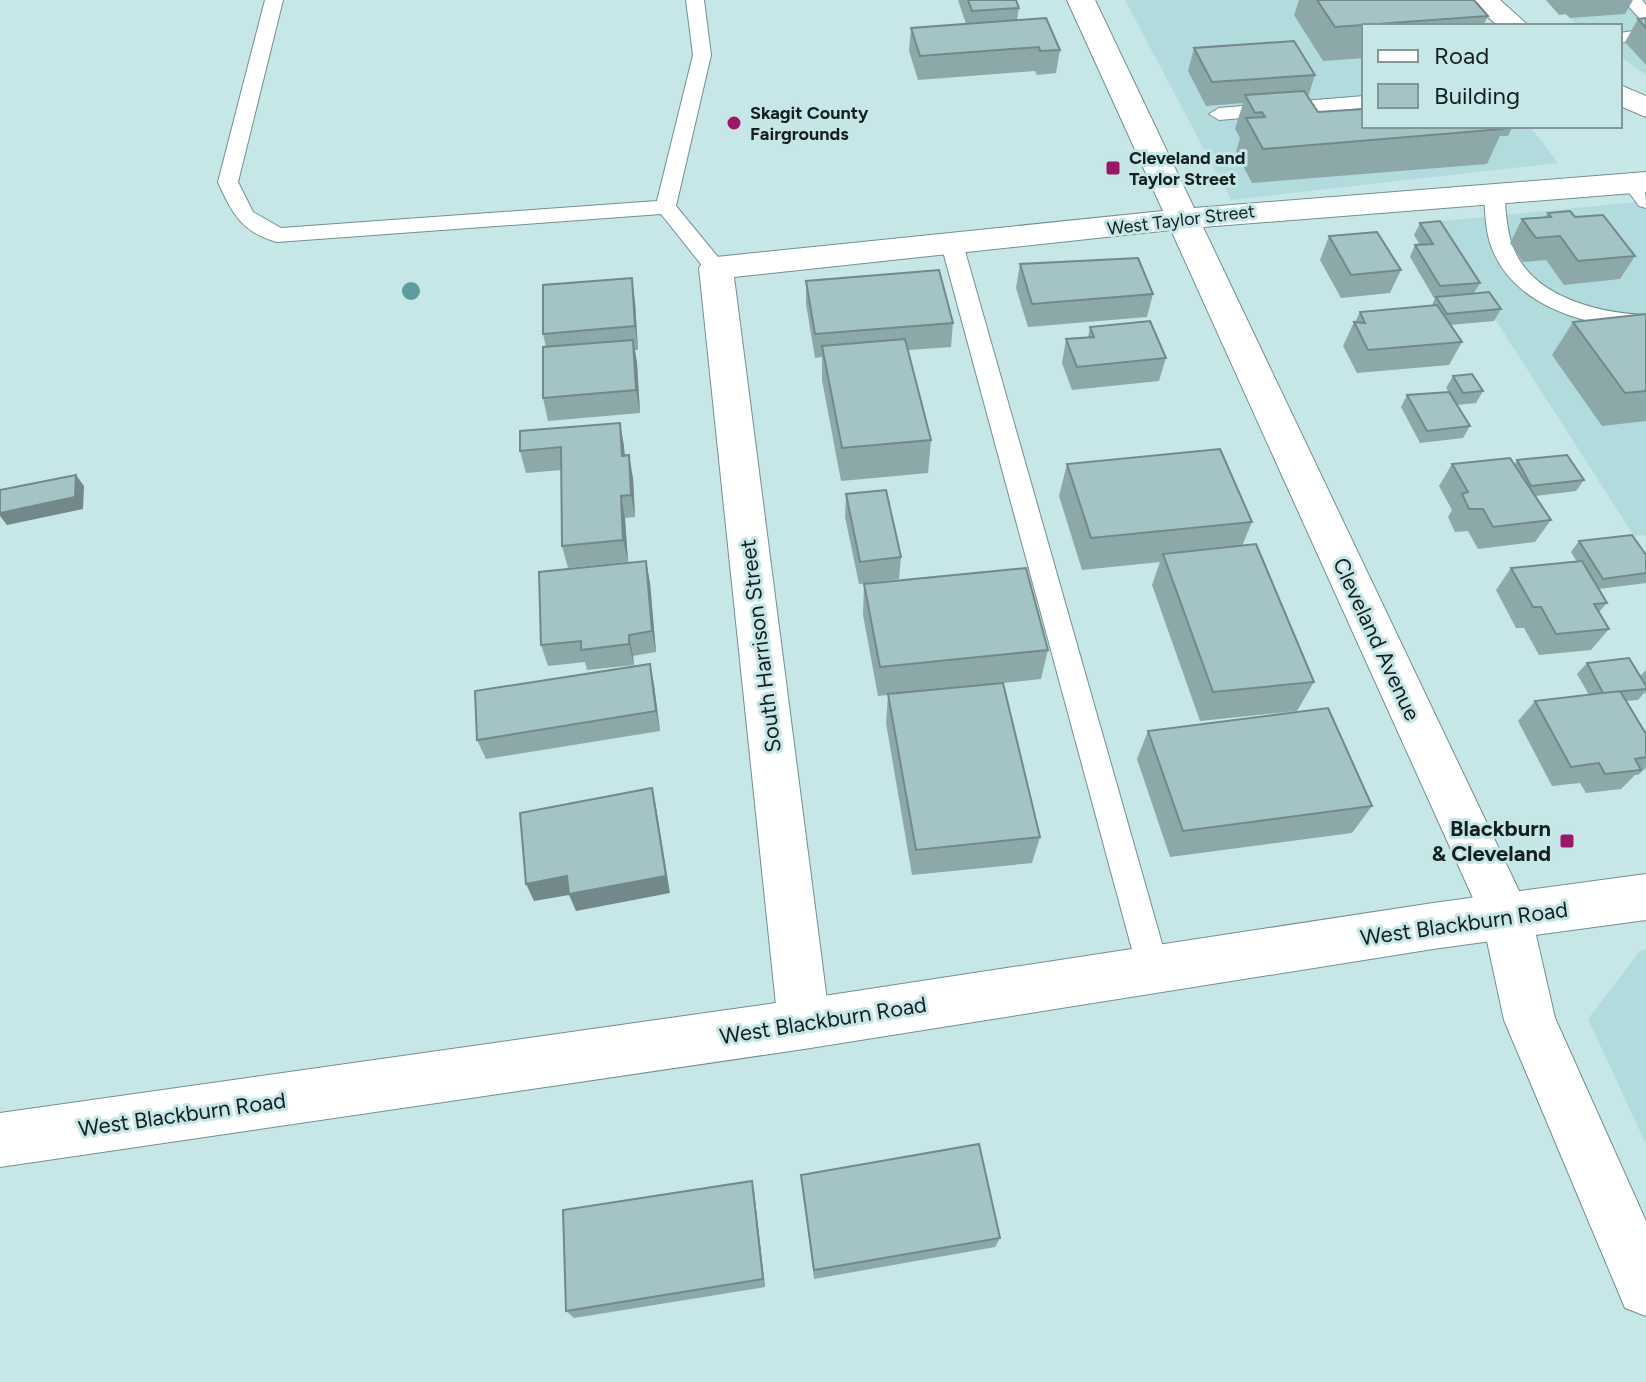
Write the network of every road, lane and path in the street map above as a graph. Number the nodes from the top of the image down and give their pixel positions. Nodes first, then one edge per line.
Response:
1 (274, 0) edge
2 (695, 0) edge
3 (1081, 0) edge
4 (1483, 0) edge
5 (1632, 0) edge
6 (1646, 15) edge
7 (1513, 24) edge
8 (1646, 34) edge
9 (1622, 38) edge
10 (1622, 95) edge
11 (1362, 102) edge
12 (1646, 108) edge
13 (1219, 114) dead end
14 (1641, 189) edge
15 (1494, 191) junction
16 (666, 207) junction
17 (1183, 220) junction
18 (952, 244) junction
19 (716, 268) junction
20 (1646, 322) edge
21 (1646, 897) edge
22 (1507, 918) junction
23 (1153, 968) junction
24 (804, 1024) junction
25 (0, 1140) edge
26 (1646, 1287) edge

1 - 16 lane
2 - 16 lane
3 - 17 street, Cleveland Avenue
4 - 7 street
5 - 6 lane
8 - 9 lane
10 - 12 street
11 - 13 lane
14 - 15 street, West Taylor Street
15 - 17 street, West Taylor Street
15 - 20 lane
16 - 19 lane
17 - 18 street, West Taylor Street
17 - 22 street, Cleveland Avenue
18 - 19 street, West Taylor Street
18 - 23 lane
19 - 24 street, South Harrison Street
21 - 22 street, West Blackburn Road
22 - 23 street, West Blackburn Road
22 - 26 street, Cleveland Avenue
23 - 24 street, West Blackburn Road
24 - 25 street, West Blackburn Road

